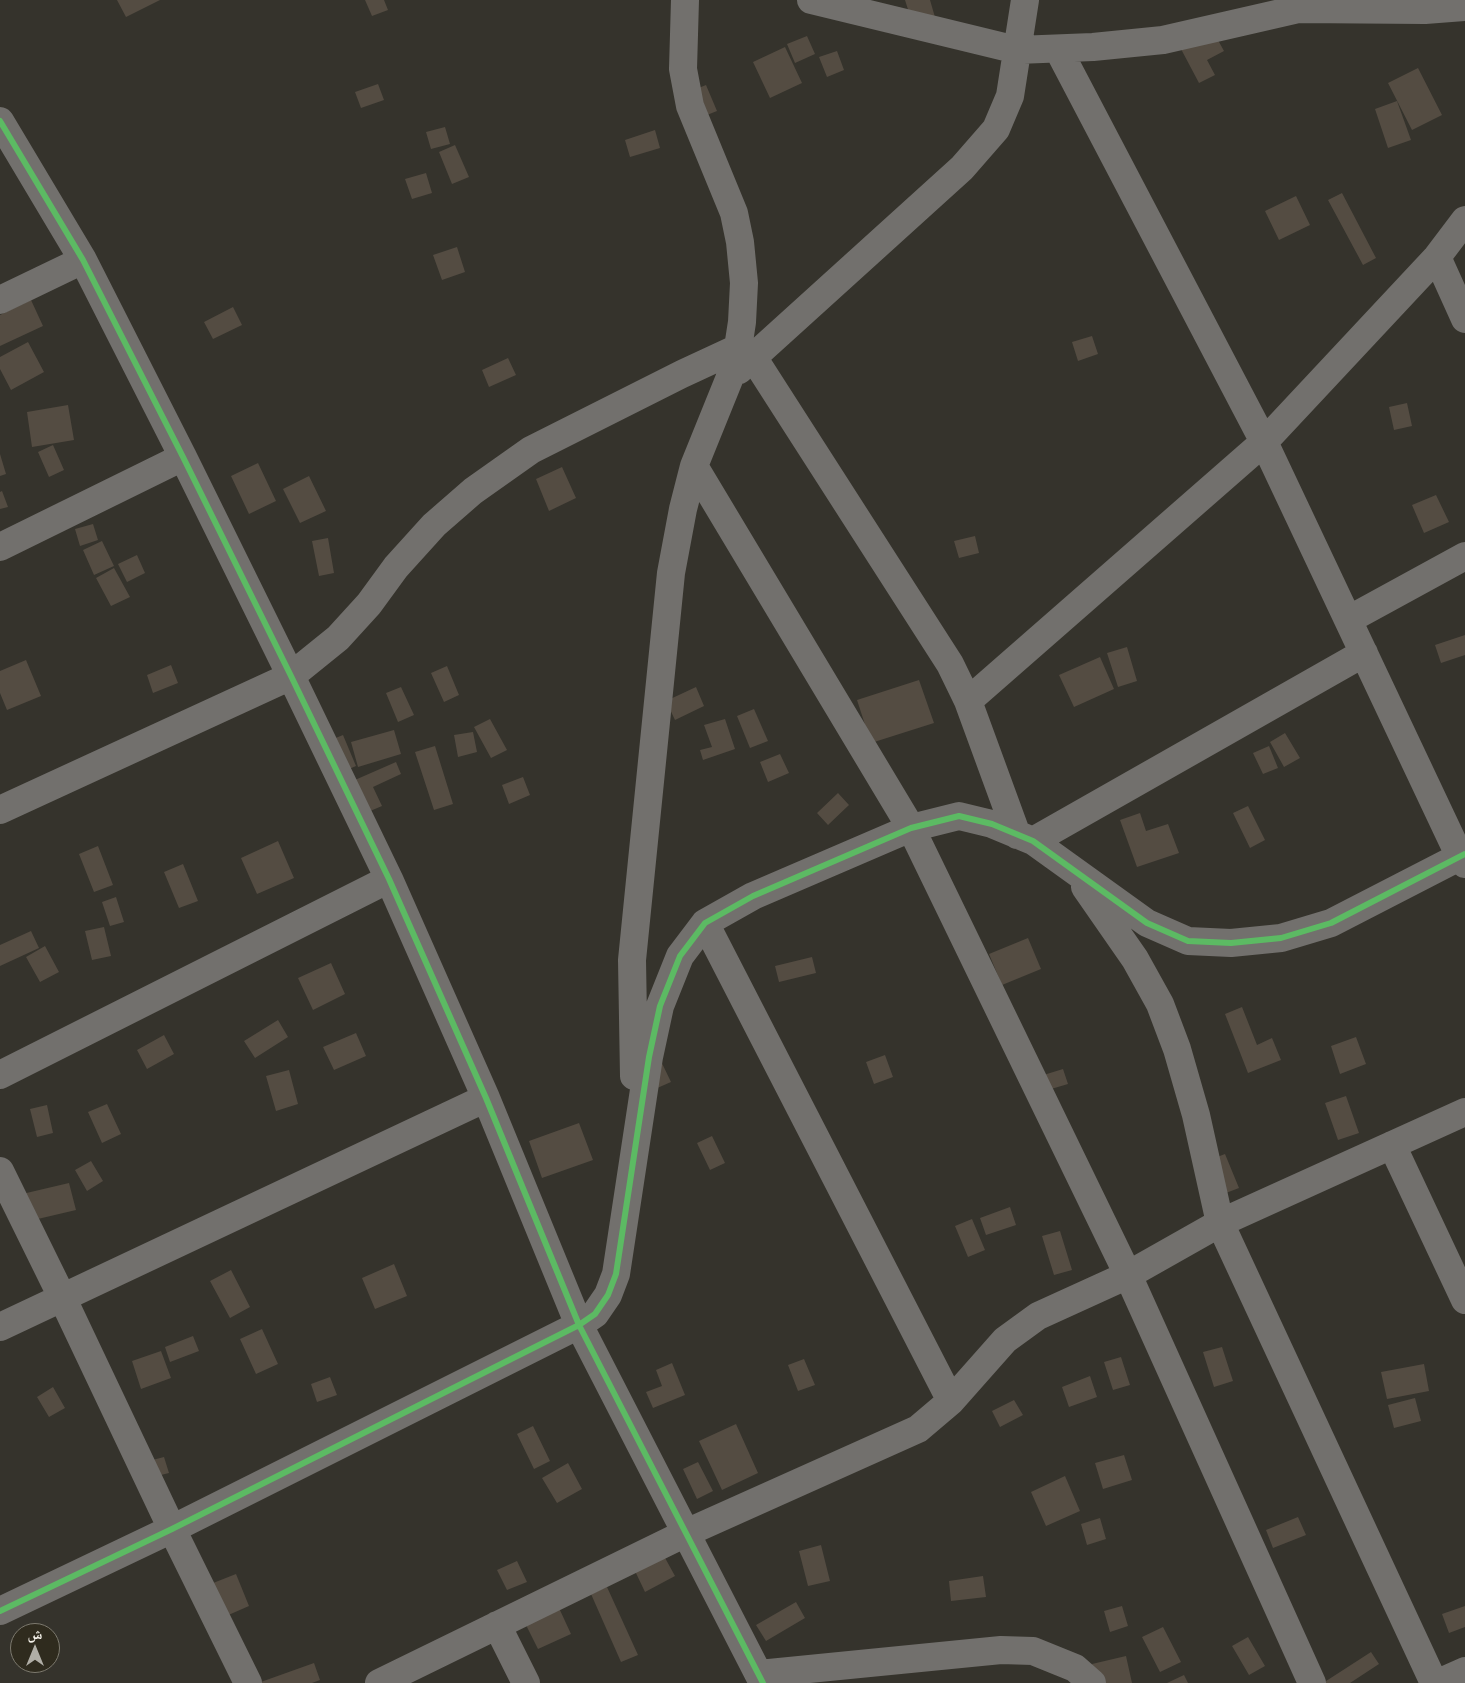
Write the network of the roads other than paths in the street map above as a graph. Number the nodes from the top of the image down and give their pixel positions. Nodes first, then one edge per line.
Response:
1 (685, 0) edge
2 (811, 0) edge
3 (1024, 0) edge
4 (1465, 6) edge
5 (1058, 49) junction
6 (1017, 50) junction
7 (0, 121) edge
8 (1465, 220) edge
9 (1437, 257) junction
10 (83, 260) junction
11 (0, 300) edge
12 (1465, 319) edge
13 (746, 353) junction
14 (1264, 442) junction
15 (183, 457) junction
16 (694, 466) junction
17 (0, 547) edge
18 (1465, 556) edge
19 (1348, 620) junction
20 (1364, 653) junction
21 (290, 676) junction
22 (968, 702) junction
23 (0, 810) edge
24 (911, 828) junction
25 (1025, 838) junction
26 (1463, 858) edge
27 (1074, 871) junction
28 (388, 879) junction
29 (705, 923) junction
30 (0, 1075) edge
31 (486, 1098) junction
32 (1465, 1112) edge
33 (635, 1145) junction
34 (1392, 1145) junction
35 (0, 1171) edge
36 (1220, 1223) junction
37 (1128, 1275) junction
38 (62, 1297) junction
39 (1465, 1300) edge
40 (579, 1325) junction
41 (0, 1327) edge
42 (951, 1401) junction
43 (172, 1530) junction
44 (686, 1533) junction
45 (0, 1611) edge
46 (498, 1625) junction
47 (1465, 1671) edge
48 (761, 1679) edge
49 (248, 1683) edge
50 (379, 1683) edge
51 (526, 1683) edge
52 (1092, 1683) edge
53 (1312, 1683) edge
54 (1434, 1683) edge
55 (1438, 1683) edge

1 - 13 street
2 - 6 street
3 - 6 street
4 - 5 street
5 - 6 street
5 - 14 street
6 - 13 street
7 - 10 street
8 - 9 street
9 - 12 street
9 - 14 street
10 - 11 street
10 - 15 street
13 - 16 street
13 - 21 street
13 - 22 street
14 - 19 street
14 - 22 street
15 - 17 street
15 - 21 street
16 - 24 street
16 - 33 street
18 - 19 street
19 - 20 street
20 - 25 street
20 - 26 street
21 - 23 street
21 - 28 street
22 - 25 street
24 - 25 street
24 - 29 street
24 - 37 street
25 - 27 street
26 - 27 street
27 - 36 street
28 - 30 street
28 - 31 street
29 - 33 street
29 - 42 street
31 - 38 street
31 - 40 street
32 - 34 street
33 - 40 street
34 - 36 street
34 - 39 street
35 - 38 street
36 - 37 street
36 - 54 street
37 - 42 street
37 - 53 street
38 - 41 street
38 - 43 street
40 - 43 street
40 - 44 street
42 - 44 street
43 - 45 street
43 - 49 street
44 - 46 street
44 - 48 street
46 - 50 street
46 - 51 street
47 - 55 street
48 - 52 street

